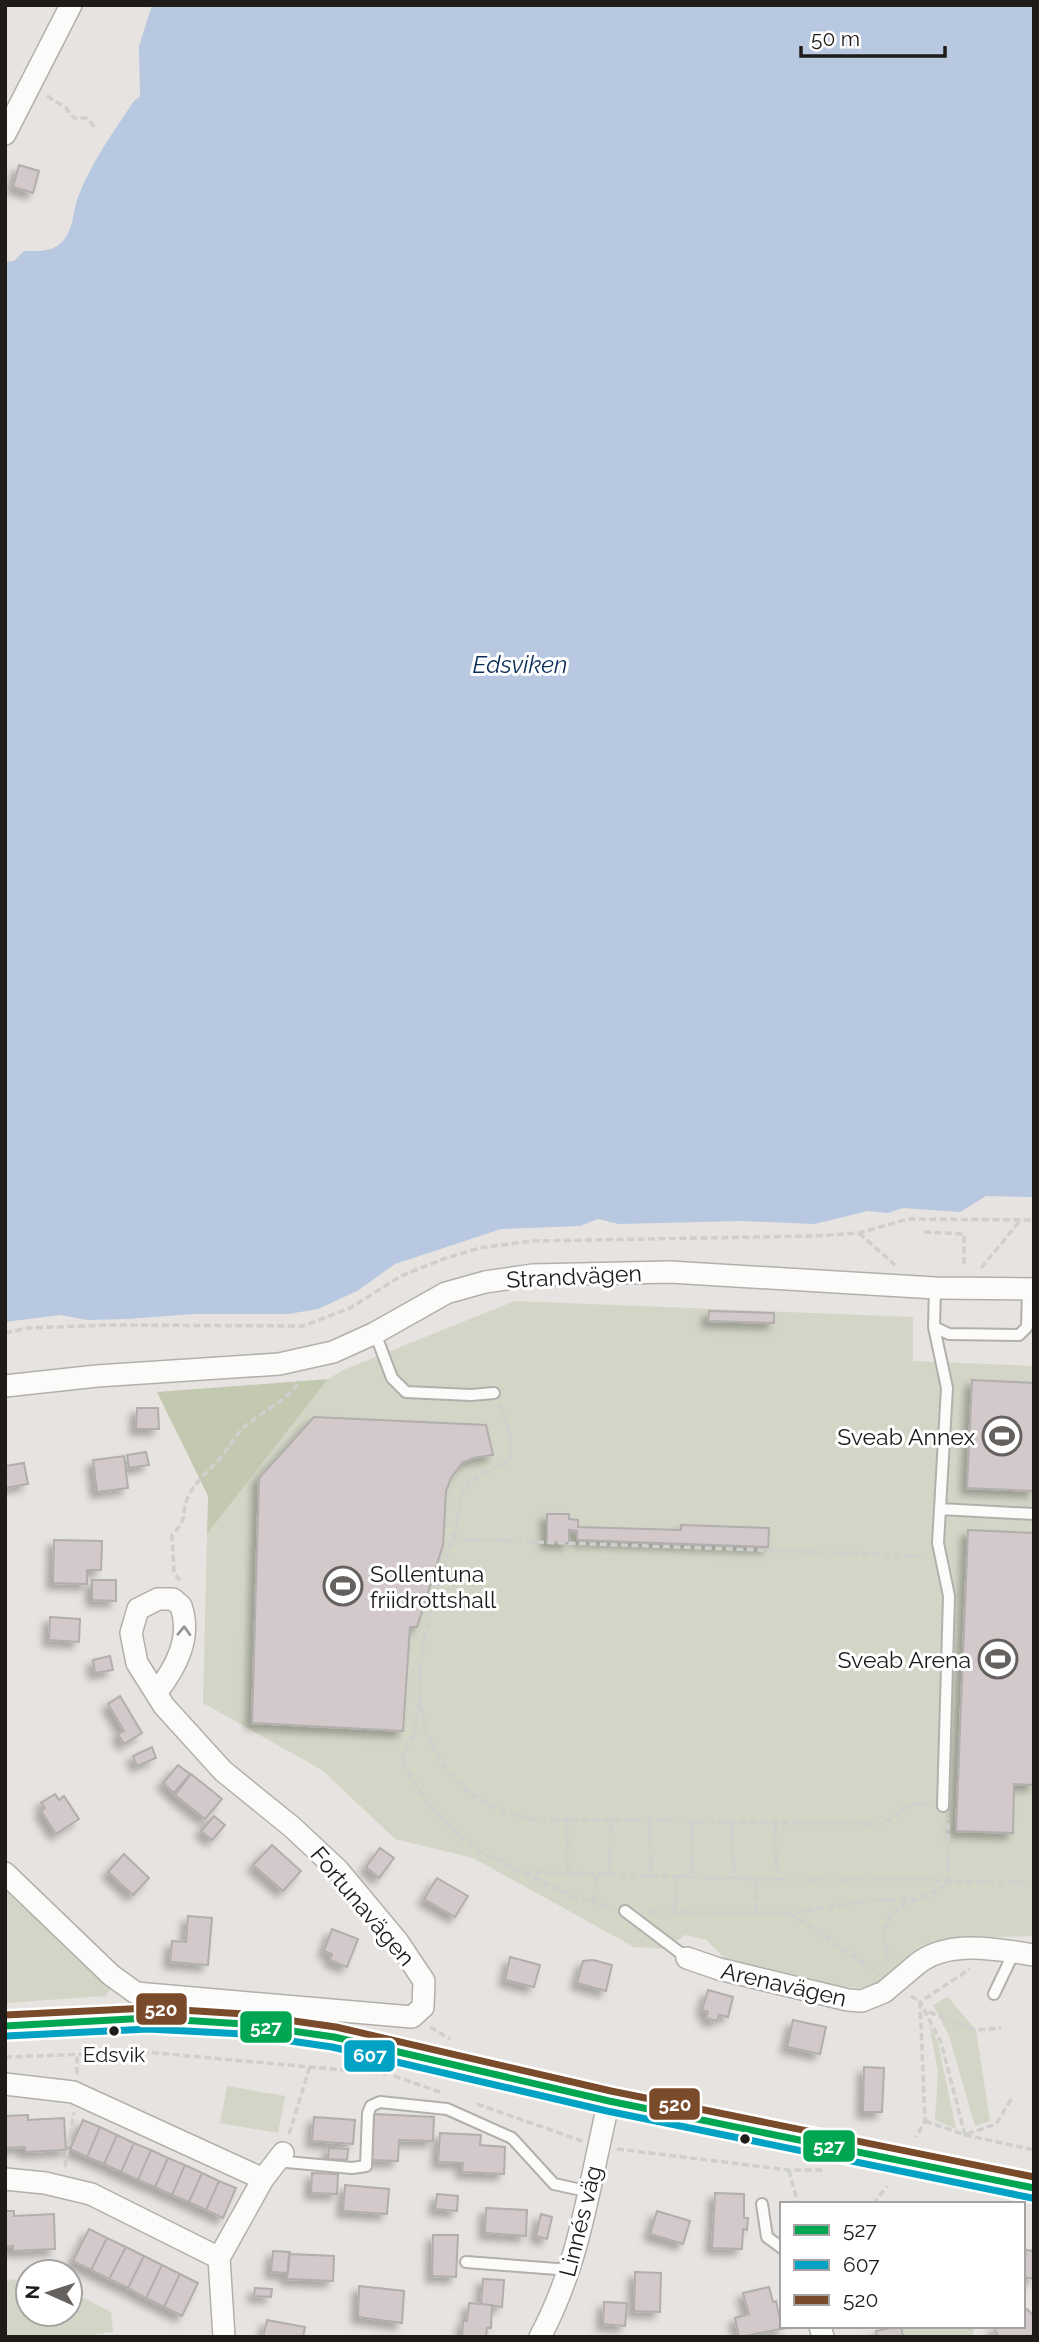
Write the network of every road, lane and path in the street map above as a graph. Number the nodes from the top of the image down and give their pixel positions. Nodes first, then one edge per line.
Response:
1 (71, 5) edge
2 (43, 93) dead end
3 (10, 111) edge
4 (96, 129) dead end
5 (5, 134) edge
6 (1034, 1220) edge
7 (924, 1232) dead end
8 (859, 1233) dead end
9 (902, 1271) dead end
10 (977, 1274) dead end
11 (964, 1276) dead end
12 (935, 1288) junction
13 (1031, 1289) edge
14 (934, 1327) junction
15 (374, 1333) junction
16 (300, 1378) dead end
17 (5, 1386) edge
18 (494, 1393) joint
19 (940, 1509) junction
20 (1034, 1514) edge
21 (453, 1539) junction
22 (941, 1556) junction
23 (183, 1612) junction
24 (157, 1692) junction
25 (419, 1699) junction
26 (943, 1806) joint
27 (567, 1820) junction
28 (611, 1821) junction
29 (650, 1822) junction
30 (692, 1824) junction
31 (732, 1824) junction
32 (950, 1824) dead end
33 (775, 1825) junction
34 (524, 1872) junction
35 (568, 1872) junction
36 (5, 1873) edge
37 (596, 1874) junction
38 (610, 1875) junction
39 (651, 1876) junction
40 (675, 1878) junction
41 (693, 1878) junction
42 (734, 1878) junction
43 (755, 1879) junction
44 (777, 1880) junction
45 (949, 1882) junction
46 (1034, 1883) edge
47 (919, 1898) junction
48 (594, 1902) junction
49 (625, 1911) junction
50 (755, 1911) junction
51 (674, 1912) junction
52 (1024, 1953) edge
53 (687, 1958) joint
54 (975, 1965) dead end
55 (884, 1985) junction
56 (994, 1994) dead end
57 (928, 2011) junction
58 (412, 2017) junction
59 (5, 2026) edge
60 (1001, 2028) dead end
61 (452, 2040) dead end
62 (5, 2057) edge
63 (310, 2066) junction
64 (5, 2084) edge
65 (77, 2094) junction
66 (455, 2097) dead end
67 (1012, 2098) dead end
68 (468, 2101) dead end
69 (608, 2101) junction
70 (925, 2121) dead end
71 (965, 2135) junction
72 (598, 2146) junction
73 (1034, 2150) edge
74 (280, 2157) junction
75 (789, 2170) junction
76 (830, 2170) dead end
77 (5, 2179) edge
78 (263, 2179) junction
79 (887, 2186) dead end
80 (62, 2187) junction
81 (1034, 2188) edge
82 (591, 2192) junction
83 (797, 2202) edge
84 (875, 2202) edge
85 (762, 2204) dead end
86 (780, 2247) edge
87 (219, 2258) junction
88 (466, 2262) dead end
89 (570, 2270) junction
90 (224, 2337) edge
91 (541, 2337) edge

1 - 3 street
2 - 4 path
3 - 5 street
6 - 10 path
7 - 11 path
8 - 9 path
12 - 13 street, Strandvägen
12 - 14 lane
12 - 15 street, Strandvägen
13 - 14 lane
14 - 19 lane
15 - 17 street, Strandvägen
15 - 18 lane
16 - 23 path
18 - 21 path
19 - 20 lane
19 - 22 lane
21 - 22 path
21 - 25 path
22 - 26 lane
24 -> 23 street
23 - 24 street, Fortunavägen
24 - 58 street, Fortunavägen
25 - 27 path
25 - 34 path
26 - 33 path
27 - 28 path
27 - 35 path
28 - 29 path
28 - 38 path
29 - 30 path
29 - 39 path
30 - 31 path
30 - 41 path
31 - 33 path
31 - 42 path
32 - 45 path
33 - 44 path
34 - 35 path
34 - 48 path
35 - 37 path
36 - 58 street
37 - 38 path
37 - 48 path
38 - 39 path
39 - 40 path
40 - 41 path
40 - 51 path
41 - 42 path
42 - 43 path
43 - 44 path
43 - 50 path
44 - 45 path
45 - 46 path
45 - 47 path
47 - 50 path
47 - 55 path
48 - 49 path
49 - 51 path
49 - 53 lane
50 - 51 path
52 - 55 street, Arenavägen, bridge
52 - 56 lane
53 - 55 street, Arenavägen
54 - 57 path
57 - 60 path
57 - 71 path
58 - 61 path
59 - 69 street
62 - 63 path
63 - 66 path
63 - 74 path
64 - 65 street
65 - 78 street
65 - 80 path
67 - 71 path
68 - 72 path
69 - 72 street, Linnés väg
69 - 81 street
70 - 71 path
71 - 73 path
72 - 75 path
72 - 82 street, Linnés väg
74 - 78 street
74 - 82 lane
75 - 76 path
75 - 83 path
77 - 80 street
78 - 87 street
79 - 84 path
80 - 87 street
82 - 89 street, Linnés väg
85 - 86 lane
87 - 90 street
88 - 89 lane
89 - 91 street, Linnés väg

